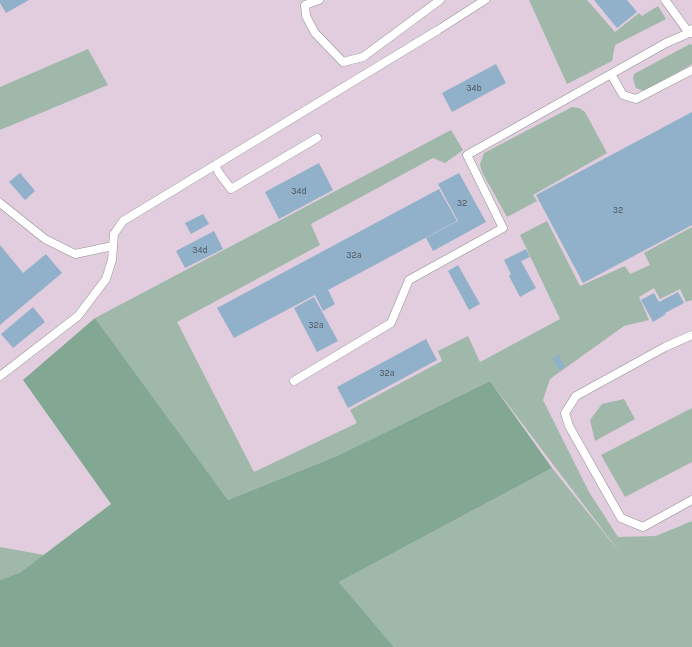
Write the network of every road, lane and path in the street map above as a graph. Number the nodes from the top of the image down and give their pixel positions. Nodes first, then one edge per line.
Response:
1 (319, 0) edge
2 (440, 0) edge
3 (485, 0) edge
4 (665, 0) edge
5 (691, 32) edge
6 (692, 70) edge
7 (611, 74) junction
8 (317, 138) dead end
9 (215, 165) junction
10 (0, 203) edge
11 (113, 246) junction
12 (692, 335) edge
13 (0, 376) edge
14 (294, 381) dead end
15 (692, 500) edge

1 - 2 lane
3 - 9 lane
4 - 5 lane
5 - 7 lane
6 - 7 lane
7 - 14 lane
8 - 9 lane
9 - 11 lane
10 - 11 lane
11 - 13 lane
12 - 15 lane

